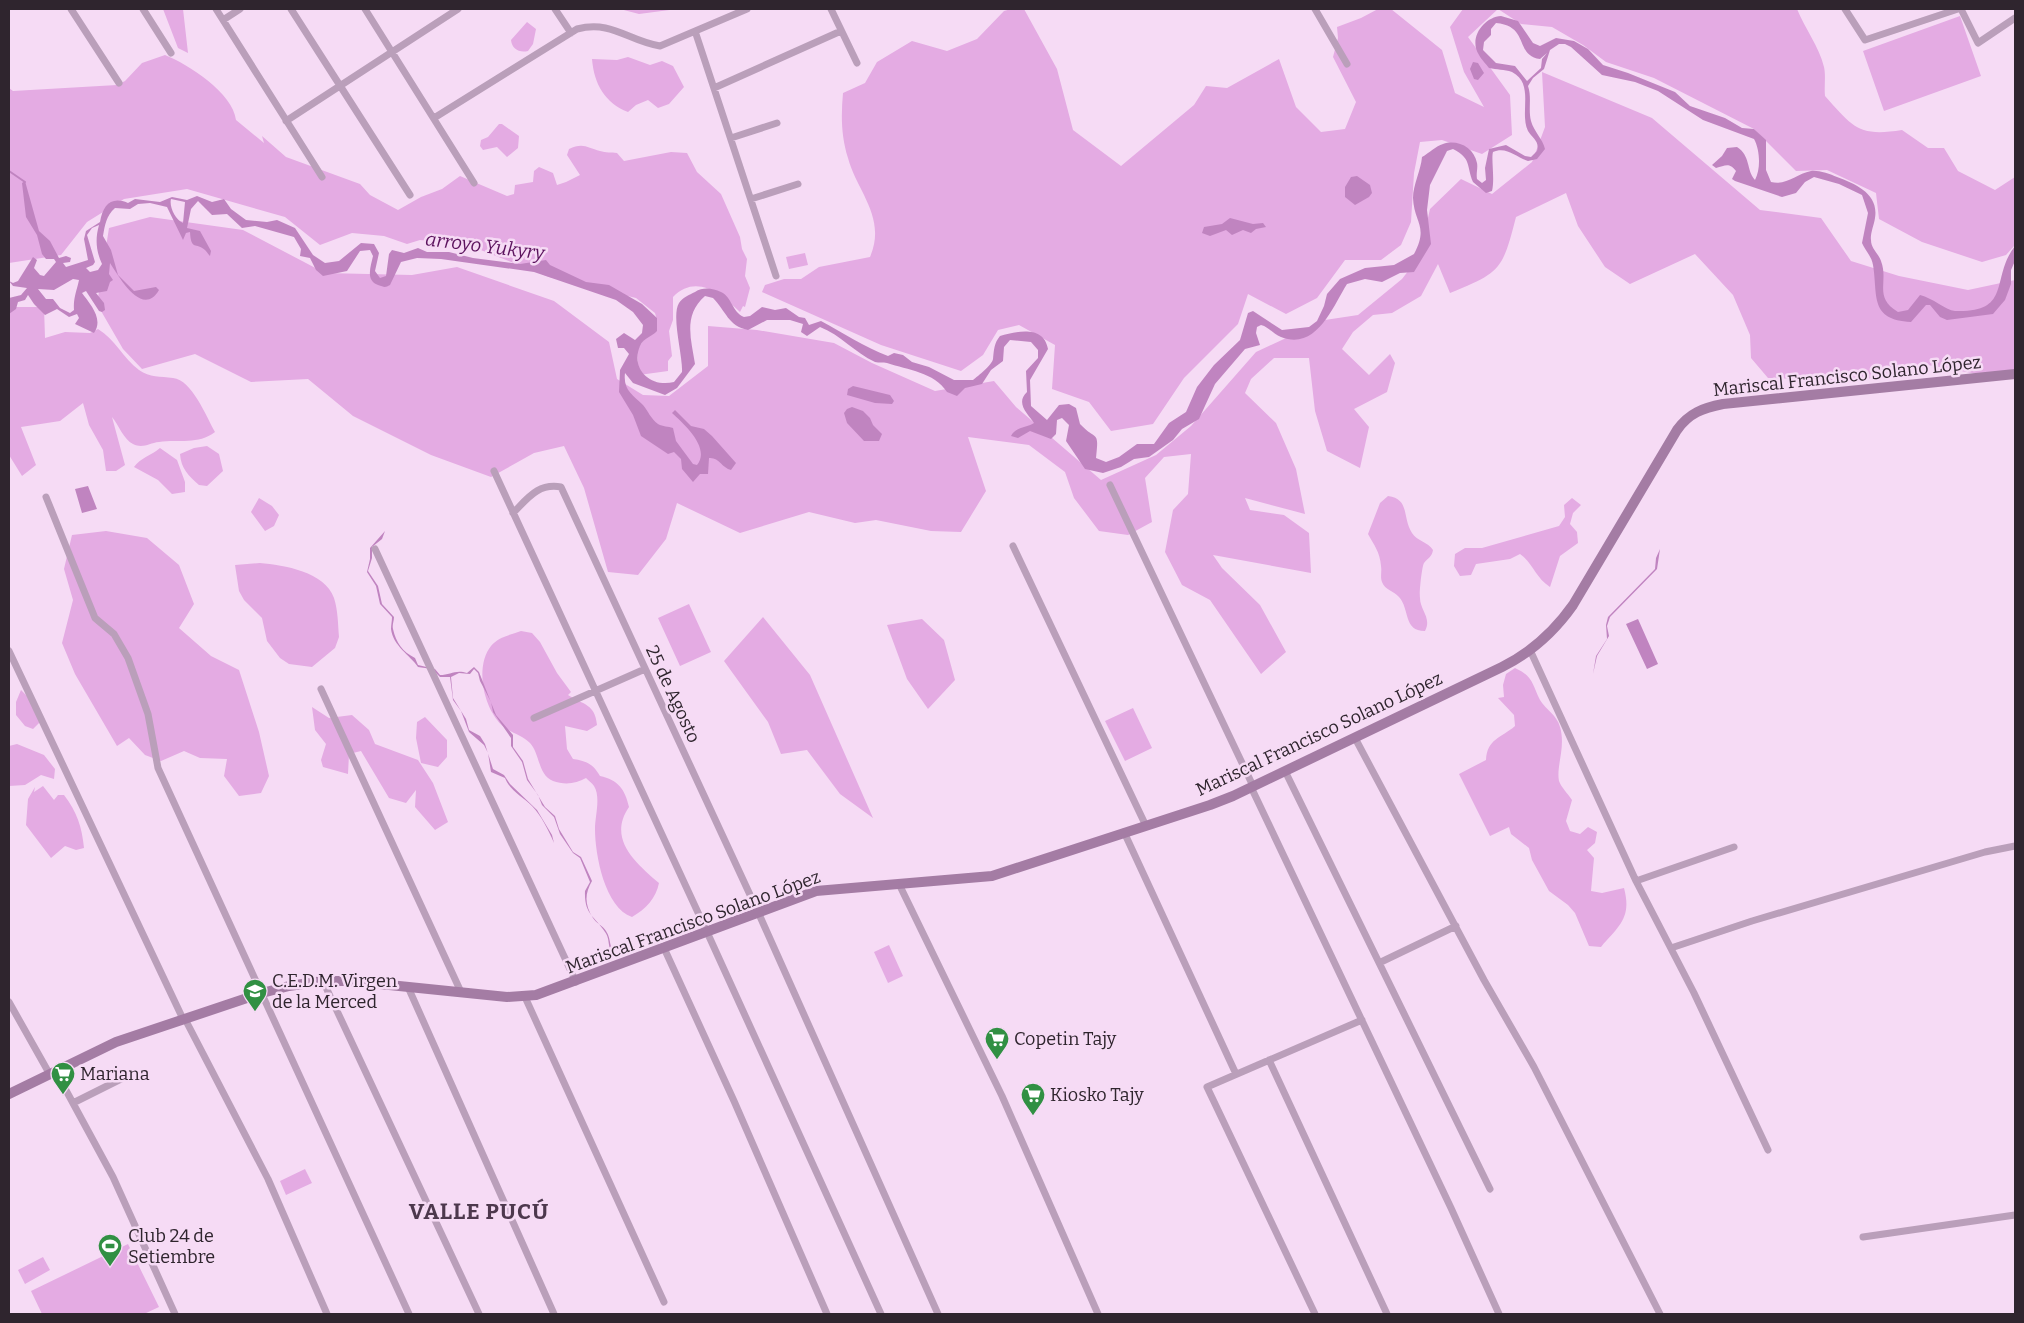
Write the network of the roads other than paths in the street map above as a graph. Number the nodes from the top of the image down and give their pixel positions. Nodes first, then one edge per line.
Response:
1 (71, 9) edge
2 (143, 9) edge
3 (216, 9) edge
4 (240, 9) edge
5 (291, 9) edge
6 (365, 9) edge
7 (458, 9) edge
8 (555, 9) edge
9 (747, 9) edge
10 (831, 9) edge
11 (1315, 9) edge
12 (1844, 9) edge
13 (1960, 9) edge
14 (2015, 18) edge
15 (223, 20) junction
16 (696, 31) junction
17 (842, 31) junction
18 (571, 33) junction
19 (392, 51) junction
20 (171, 53) dead end
21 (857, 63) dead end
22 (1346, 64) dead end
23 (119, 83) dead end
24 (339, 85) junction
25 (714, 88) junction
26 (434, 118) junction
27 (286, 121) junction
28 (777, 123) dead end
29 (731, 138) junction
30 (322, 177) dead end
31 (474, 183) dead end
32 (798, 184) dead end
33 (410, 195) dead end
34 (751, 199) junction
35 (776, 276) dead end
36 (2015, 374) edge
37 (494, 471) dead end
38 (1110, 485) dead end
39 (46, 497) dead end
40 (513, 513) junction
41 (1013, 546) dead end
42 (375, 549) dead end
43 (1530, 650) junction
44 (9, 651) edge
45 (645, 669) junction
46 (321, 689) dead end
47 (596, 691) junction
48 (534, 718) dead end
49 (1355, 738) junction
50 (1285, 771) junction
51 (1252, 786) junction
52 (1146, 826) junction
53 (1124, 832) junction
54 (2015, 846) edge
55 (1734, 847) dead end
56 (1636, 881) junction
57 (899, 884) junction
58 (758, 912) junction
59 (1456, 926) junction
60 (707, 932) junction
61 (664, 948) junction
62 (1671, 948) junction
63 (1381, 962) junction
64 (323, 981) junction
65 (576, 982) junction
66 (408, 987) junction
67 (461, 992) junction
68 (262, 993) junction
69 (525, 997) junction
70 (9, 1002) edge
71 (184, 1019) junction
72 (1362, 1020) junction
73 (1269, 1060) junction
74 (52, 1072) junction
75 (134, 1073) dead end
76 (1236, 1074) junction
77 (9, 1094) edge
78 (73, 1103) junction
79 (1768, 1150) dead end
80 (1490, 1189) dead end
81 (2015, 1215) edge
82 (1863, 1237) dead end
83 (664, 1302) dead end
84 (176, 1314) edge
85 (327, 1314) edge
86 (409, 1314) edge
87 (479, 1314) edge
88 (554, 1314) edge
89 (827, 1314) edge
90 (881, 1314) edge
91 (938, 1314) edge
92 (1098, 1314) edge
93 (1315, 1314) edge
94 (1387, 1314) edge
95 (1499, 1314) edge
96 (1660, 1314) edge

1 - 23 street
2 - 20 street
3 - 15 street
4 - 15 street
5 - 24 street
6 - 19 street
7 - 19 street
8 - 18 street
9 - 16 street
10 - 17 street
11 - 22 street
12 - 13 street
13 - 14 street
15 - 27 street
16 - 18 street
16 - 25 street
17 - 21 street
17 - 25 street
18 - 26 street
19 - 24 street
19 - 26 street
24 - 27 street
24 - 33 street
25 - 29 street
26 - 31 street
27 - 30 street
28 - 29 street
29 - 34 street
32 - 34 street
34 - 35 street
36 - 43 main road, Mariscal Francisco Solano López
37 - 40 street
38 - 51 street
39 - 68 street
40 - 45 street, 25 de Agosto
40 - 47 street
41 - 52 street
42 - 65 street
43 - 49 main road, Mariscal Francisco Solano López
43 - 56 street
44 - 71 street
45 - 47 street
45 - 58 street, 25 de Agosto
46 - 67 street
47 - 48 street
47 - 60 street
49 - 50 main road, Mariscal Francisco Solano López
49 - 59 street
50 - 51 main road, Mariscal Francisco Solano López
50 - 63 street
51 - 52 main road, Mariscal Francisco Solano López
51 - 72 street
52 - 53 main road, Mariscal Francisco Solano López
53 - 57 main road, Mariscal Francisco Solano López
53 - 76 street
54 - 62 street
55 - 56 street
56 - 62 street
57 - 58 main road, Mariscal Francisco Solano López
57 - 92 street
58 - 60 main road, Mariscal Francisco Solano López
58 - 91 street, 25 de Agosto
59 - 63 street
59 - 96 street
60 - 61 main road, Mariscal Francisco Solano López
60 - 90 street
61 - 65 main road, Mariscal Francisco Solano López
61 - 89 street
62 - 79 street
63 - 80 street
64 - 66 main road, Mariscal Francisco Solano López
64 - 68 main road, Mariscal Francisco Solano López
64 - 87 street
65 - 69 main road, Mariscal Francisco Solano López
66 - 67 main road, Mariscal Francisco Solano López
66 - 88 street
67 - 69 main road, Mariscal Francisco Solano López
68 - 71 main road, Mariscal Francisco Solano López
68 - 86 street
69 - 83 street
70 - 74 street
71 - 74 main road, Mariscal Francisco Solano López
71 - 85 street
72 - 73 street
72 - 95 street
73 - 76 street
73 - 94 street
74 - 77 main road, Mariscal Francisco Solano López
74 - 78 street
75 - 78 street
76 - 93 street
78 - 84 street
81 - 82 street

